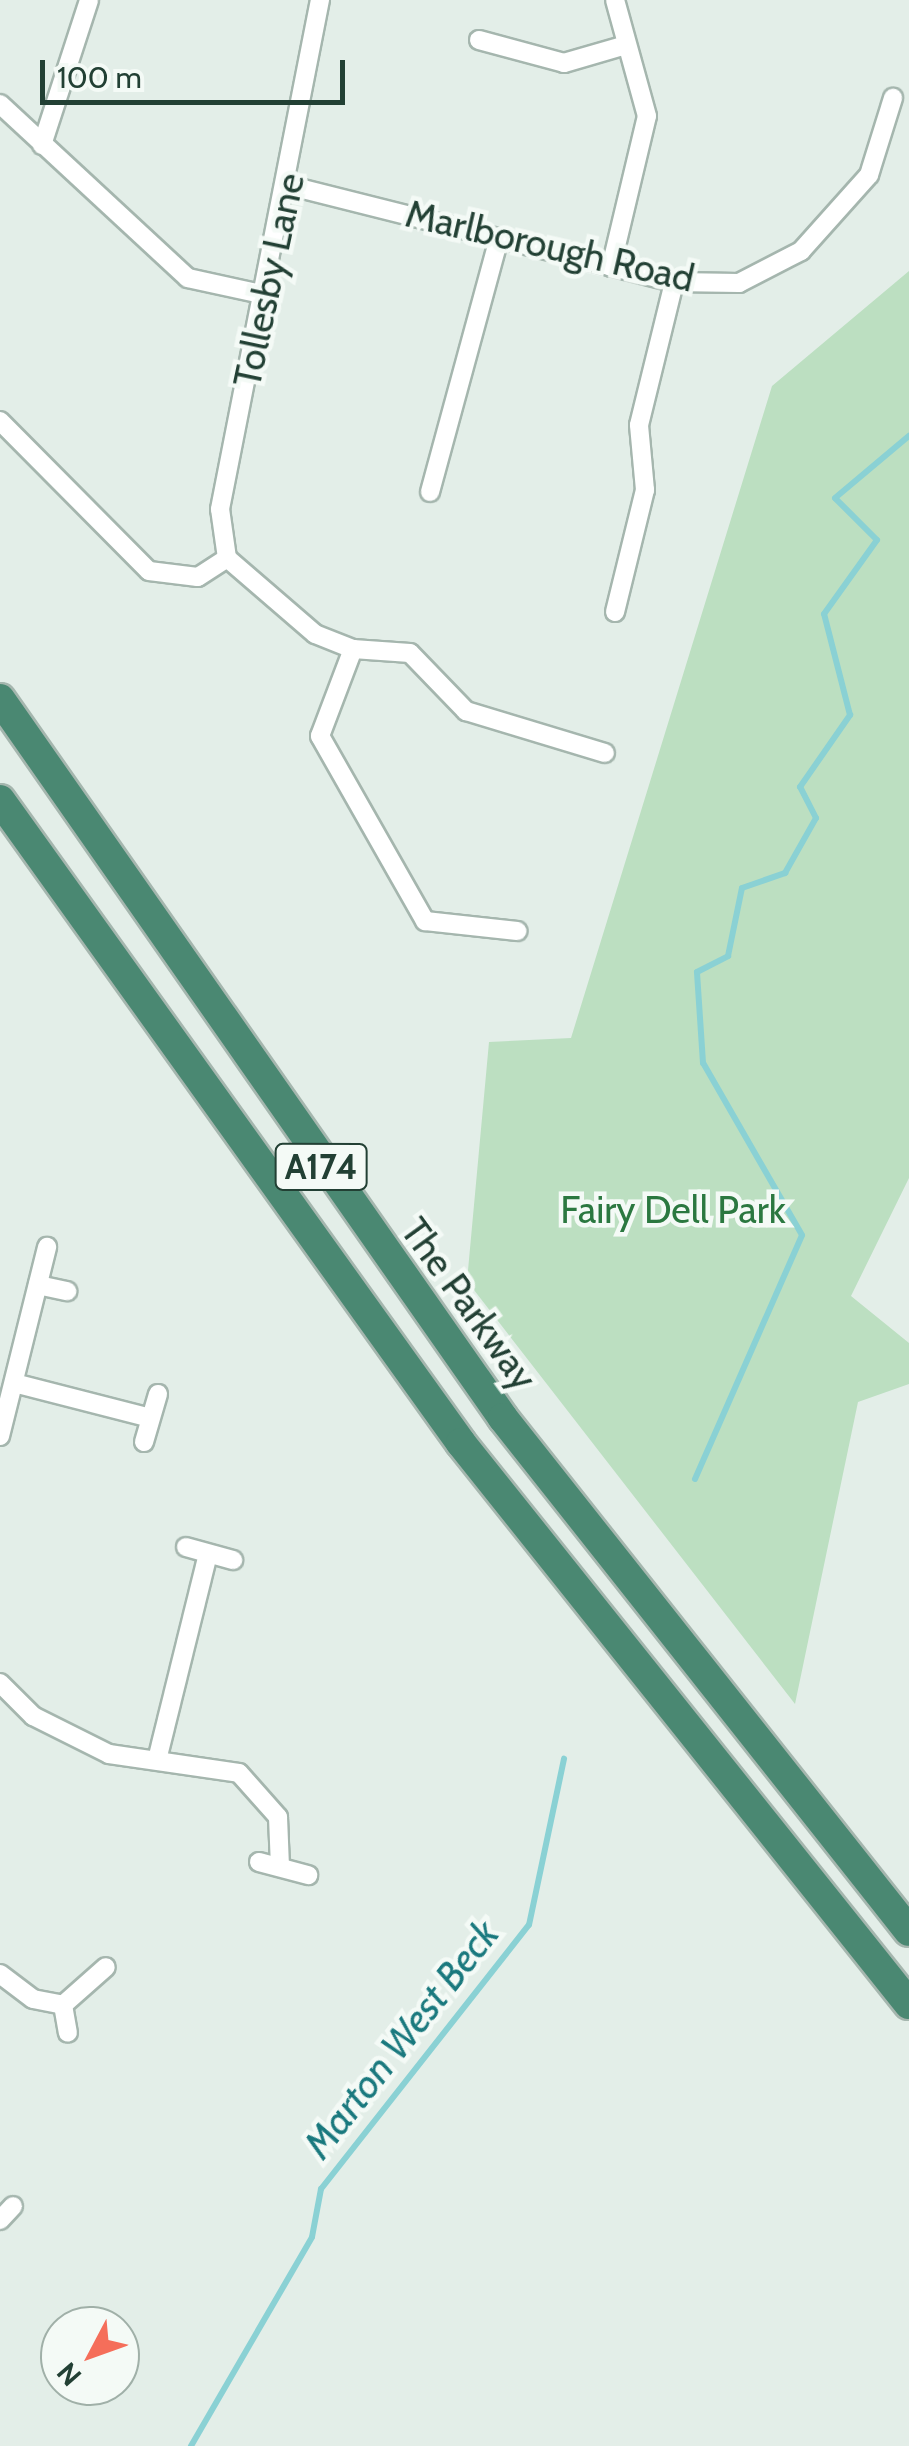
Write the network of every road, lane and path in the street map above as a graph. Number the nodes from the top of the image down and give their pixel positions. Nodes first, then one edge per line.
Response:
1 (89, 0) edge
2 (320, 0) edge
3 (616, 0) edge
4 (479, 40) dead end
5 (626, 46) junction
6 (893, 98) dead end
7 (0, 104) edge
8 (42, 145) junction
9 (291, 186) junction
10 (499, 238) junction
11 (611, 267) junction
12 (674, 282) junction
13 (266, 296) junction
14 (0, 420) edge
15 (430, 492) dead end
16 (227, 558) junction
17 (615, 612) dead end
18 (354, 649) junction
19 (0, 699) edge
20 (604, 754) dead end
21 (0, 800) edge
22 (517, 931) dead end
23 (47, 1247) dead end
24 (38, 1285) junction
25 (67, 1292) dead end
26 (14, 1383) junction
27 (158, 1394) dead end
28 (150, 1418) junction
29 (0, 1436) edge
30 (144, 1442) dead end
31 (186, 1547) dead end
32 (208, 1554) junction
33 (233, 1560) dead end
34 (0, 1683) edge
35 (157, 1760) junction
36 (258, 1862) dead end
37 (280, 1867) junction
38 (308, 1875) dead end
39 (909, 1931) edge
40 (106, 1967) dead end
41 (0, 1974) edge
42 (909, 2004) edge
43 (63, 2005) junction
44 (68, 2032) dead end
45 (13, 2206) dead end
46 (0, 2220) edge

1 - 8 street
2 - 9 street, Tollesby Lane
3 - 5 street
4 - 5 street
5 - 11 street
6 - 12 street, Marlborough Road
7 - 8 street
8 - 13 street
9 - 10 street, Marlborough Road
9 - 13 street, Tollesby Lane
10 - 11 street, Marlborough Road
10 - 15 street
11 - 12 street, Marlborough Road
12 - 17 street
13 - 16 street, Tollesby Lane
14 - 16 street
16 - 18 street
18 - 20 street
18 - 22 street
19 - 39 highway, The Parkway / A174
21 - 42 highway, A174
23 - 24 street
24 - 25 street
24 - 26 street
26 - 28 street
26 - 29 street
27 - 28 street
28 - 30 street
31 - 32 street
32 - 33 street
32 - 35 street
34 - 35 street
35 - 37 street
36 - 37 street
37 - 38 street
40 - 43 street
41 - 43 street
43 - 44 street
45 - 46 street

